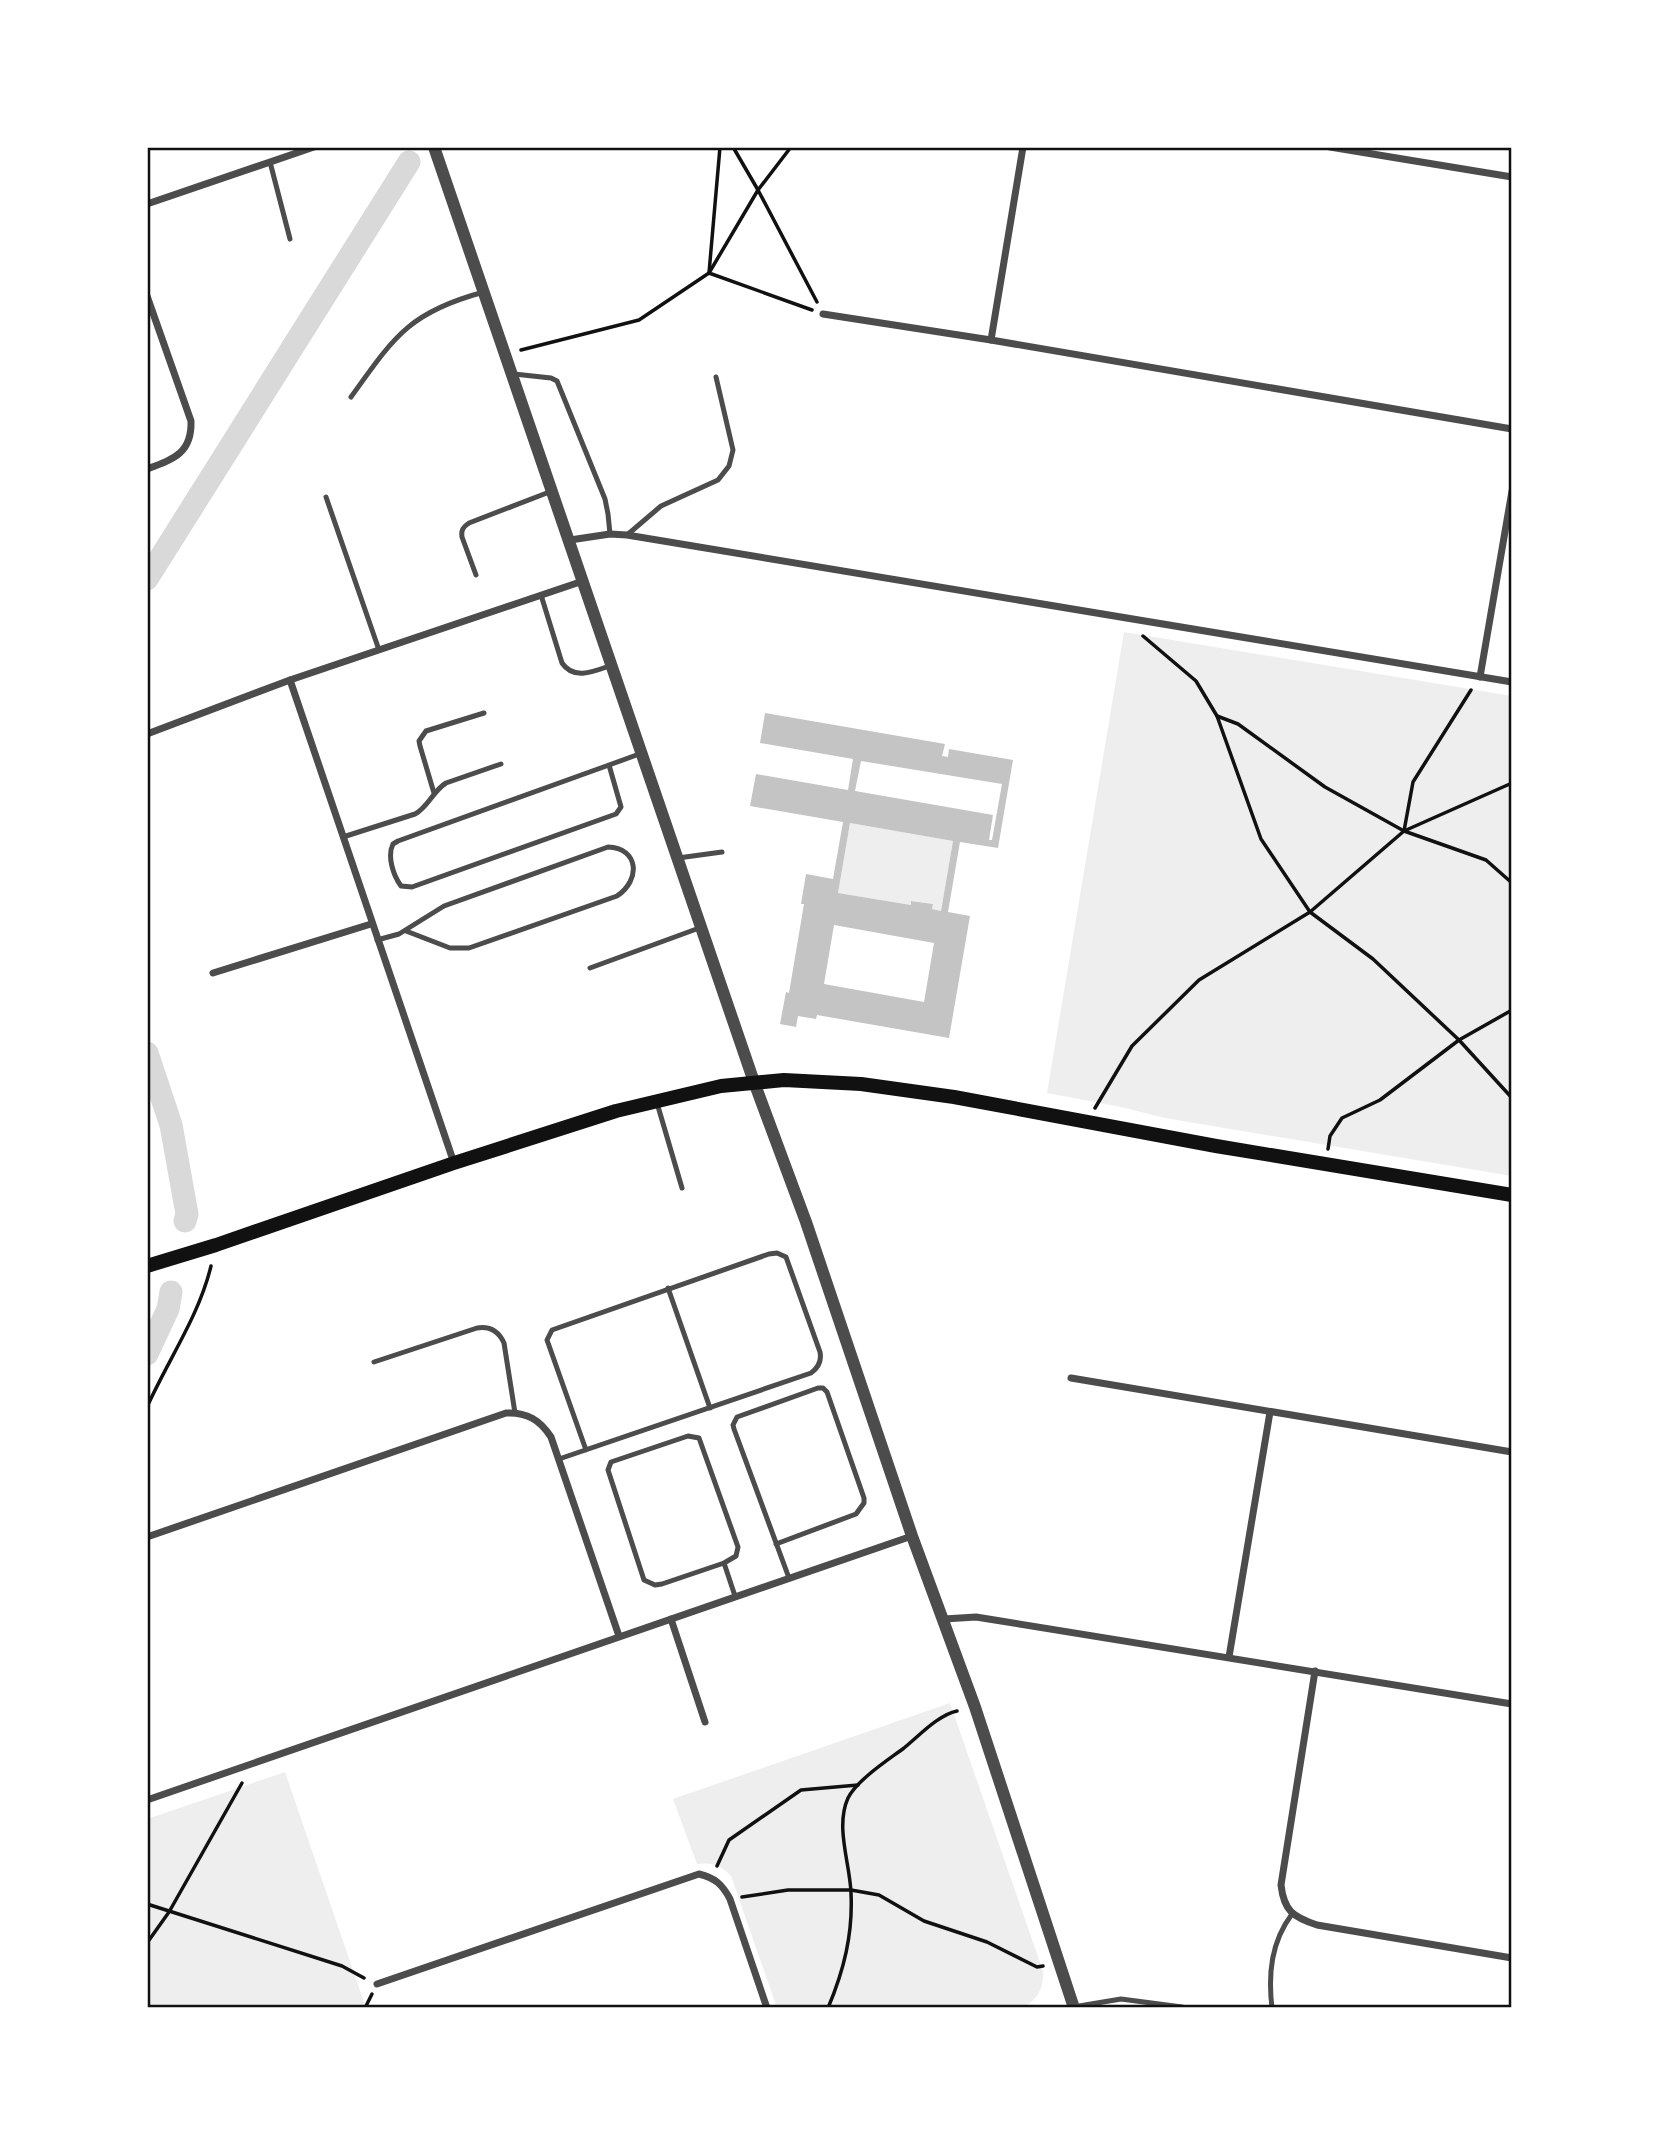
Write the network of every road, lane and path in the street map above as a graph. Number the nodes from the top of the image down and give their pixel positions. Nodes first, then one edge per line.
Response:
1 (314, 147) edge
2 (434, 147) edge
3 (720, 147) edge
4 (733, 147) edge
5 (791, 147) edge
6 (1023, 147) edge
7 (1330, 147) edge
8 (270, 162) junction
9 (1512, 177) edge
10 (758, 190) junction
11 (147, 204) edge
12 (290, 239) dead end
13 (709, 273) junction
14 (484, 292) junction
15 (147, 296) edge
16 (823, 314) junction
17 (990, 340) junction
18 (506, 354) junction
19 (511, 374) junction
20 (716, 377) dead end
21 (351, 397) dead end
22 (1512, 429) edge
23 (147, 469) edge
24 (553, 491) junction
25 (1512, 491) edge
26 (326, 497) dead end
27 (610, 534) junction
28 (627, 535) junction
29 (570, 540) junction
30 (476, 575) dead end
31 (583, 580) junction
32 (541, 595) junction
33 (1120, 617) junction
34 (379, 650) junction
35 (612, 665) junction
36 (1480, 677) junction
37 (290, 681) junction
38 (1512, 682) edge
39 (484, 713) dead end
40 (1217, 716) junction
41 (147, 734) edge
42 (642, 753) junction
43 (501, 764) dead end
44 (609, 765) junction
45 (1512, 783) edge
46 (434, 793) junction
47 (1404, 831) junction
48 (342, 837) junction
49 (722, 852) dead end
50 (678, 858) junction
51 (1512, 883) edge
52 (1310, 912) junction
53 (372, 924) junction
54 (702, 927) junction
55 (406, 931) junction
56 (377, 940) junction
57 (590, 968) dead end
58 (214, 973) dead end
59 (1512, 1010) edge
60 (1459, 1040) junction
61 (754, 1082) junction
62 (1512, 1098) edge
63 (657, 1100) junction
64 (1087, 1122) junction
65 (454, 1163) junction
66 (1327, 1165) junction
67 (682, 1188) dead end
68 (1512, 1195) edge
69 (149, 1265) edge
70 (211, 1265) dead end
71 (668, 1289) junction
72 (374, 1362) dead end
73 (1072, 1377) dead end
74 (147, 1407) edge
75 (710, 1408) junction
76 (1270, 1412) junction
77 (515, 1413) junction
78 (586, 1450) junction
79 (1512, 1452) edge
80 (559, 1459) junction
81 (912, 1536) junction
82 (147, 1538) edge
83 (776, 1544) junction
84 (724, 1563) junction
85 (789, 1578) junction
86 (735, 1597) junction
87 (671, 1619) junction
88 (944, 1619) junction
89 (620, 1636) junction
90 (1229, 1657) junction
91 (1315, 1671) junction
92 (1512, 1704) edge
93 (957, 1711) dead end
94 (705, 1722) dead end
95 (254, 1763) junction
96 (858, 1785) junction
97 (147, 1800) edge
98 (711, 1877) junction
99 (851, 1890) junction
100 (730, 1899) junction
101 (147, 1904) edge
102 (169, 1912) junction
103 (1292, 1914) junction
104 (147, 1943) edge
105 (1512, 1958) edge
106 (1044, 1966) dead end
107 (377, 1984) joint
108 (1182, 2007) edge
109 (767, 2008) edge
110 (828, 2008) edge
111 (1073, 2008) edge
112 (1272, 2008) edge

1 - 8 street
2 - 14 street
3 - 13 path
4 - 10 path
5 - 10 path
6 - 17 street
7 - 9 street
8 - 11 street
8 - 12 lane
10 - 13 path
10 - 16 path
13 - 16 path
13 - 18 path
14 - 18 street
14 - 21 lane
15 - 23 street
16 - 17 street
17 - 22 street
18 - 19 street
19 - 24 street
19 - 27 lane
20 - 28 lane
24 - 29 street
24 - 30 lane
25 - 36 street
26 - 34 lane
27 - 28 street
27 - 29 street
28 - 33 street
29 - 31 street
31 - 32 street
31 - 35 street
32 - 34 street
32 - 35 lane
33 - 36 street
33 - 40 path
34 - 37 street
35 - 42 street
36 - 38 street
36 - 47 path
37 - 41 street
37 - 48 street
39 - 46 lane
40 - 47 path
40 - 52 path
42 - 44 lane
42 - 50 street
43 - 46 lane
44 - 44 lane
45 - 47 path
46 - 48 lane
47 - 51 path
47 - 52 path
48 - 53 street
49 - 50 lane
50 - 54 street
52 - 60 path
52 - 64 path
53 - 56 street
53 - 58 street
54 - 57 lane
54 - 61 street
55 - 55 lane
55 - 56 lane
56 - 65 street
59 - 60 path
60 - 62 path
60 - 66 path
61 - 63 main road
61 - 64 main road
61 - 81 street
63 - 65 main road
63 - 67 lane
64 - 66 main road
65 - 69 main road
66 - 68 main road
70 - 74 path
71 - 75 lane
71 - 75 lane
71 - 78 lane
72 - 77 lane
73 - 76 street
75 - 78 lane
76 - 79 street
76 - 90 street
77 - 80 street
77 - 82 street
78 - 80 lane
80 - 89 street
81 - 85 street
81 - 88 street
83 - 83 lane
83 - 85 lane
84 - 84 lane
84 - 86 lane
85 - 86 street
86 - 87 street
87 - 89 street
87 - 94 street
88 - 90 street
88 - 111 street
89 - 95 street
90 - 91 street
91 - 92 street
91 - 103 street
93 - 96 path
95 - 97 street
95 - 102 path
96 - 98 path
96 - 99 path
98 - 100 street
98 - 107 street
99 - 100 path
99 - 106 path
99 - 110 path
100 - 109 street
101 - 102 path
102 - 104 path
102 - 107 path
103 - 105 street
103 - 112 lane
108 - 111 lane

